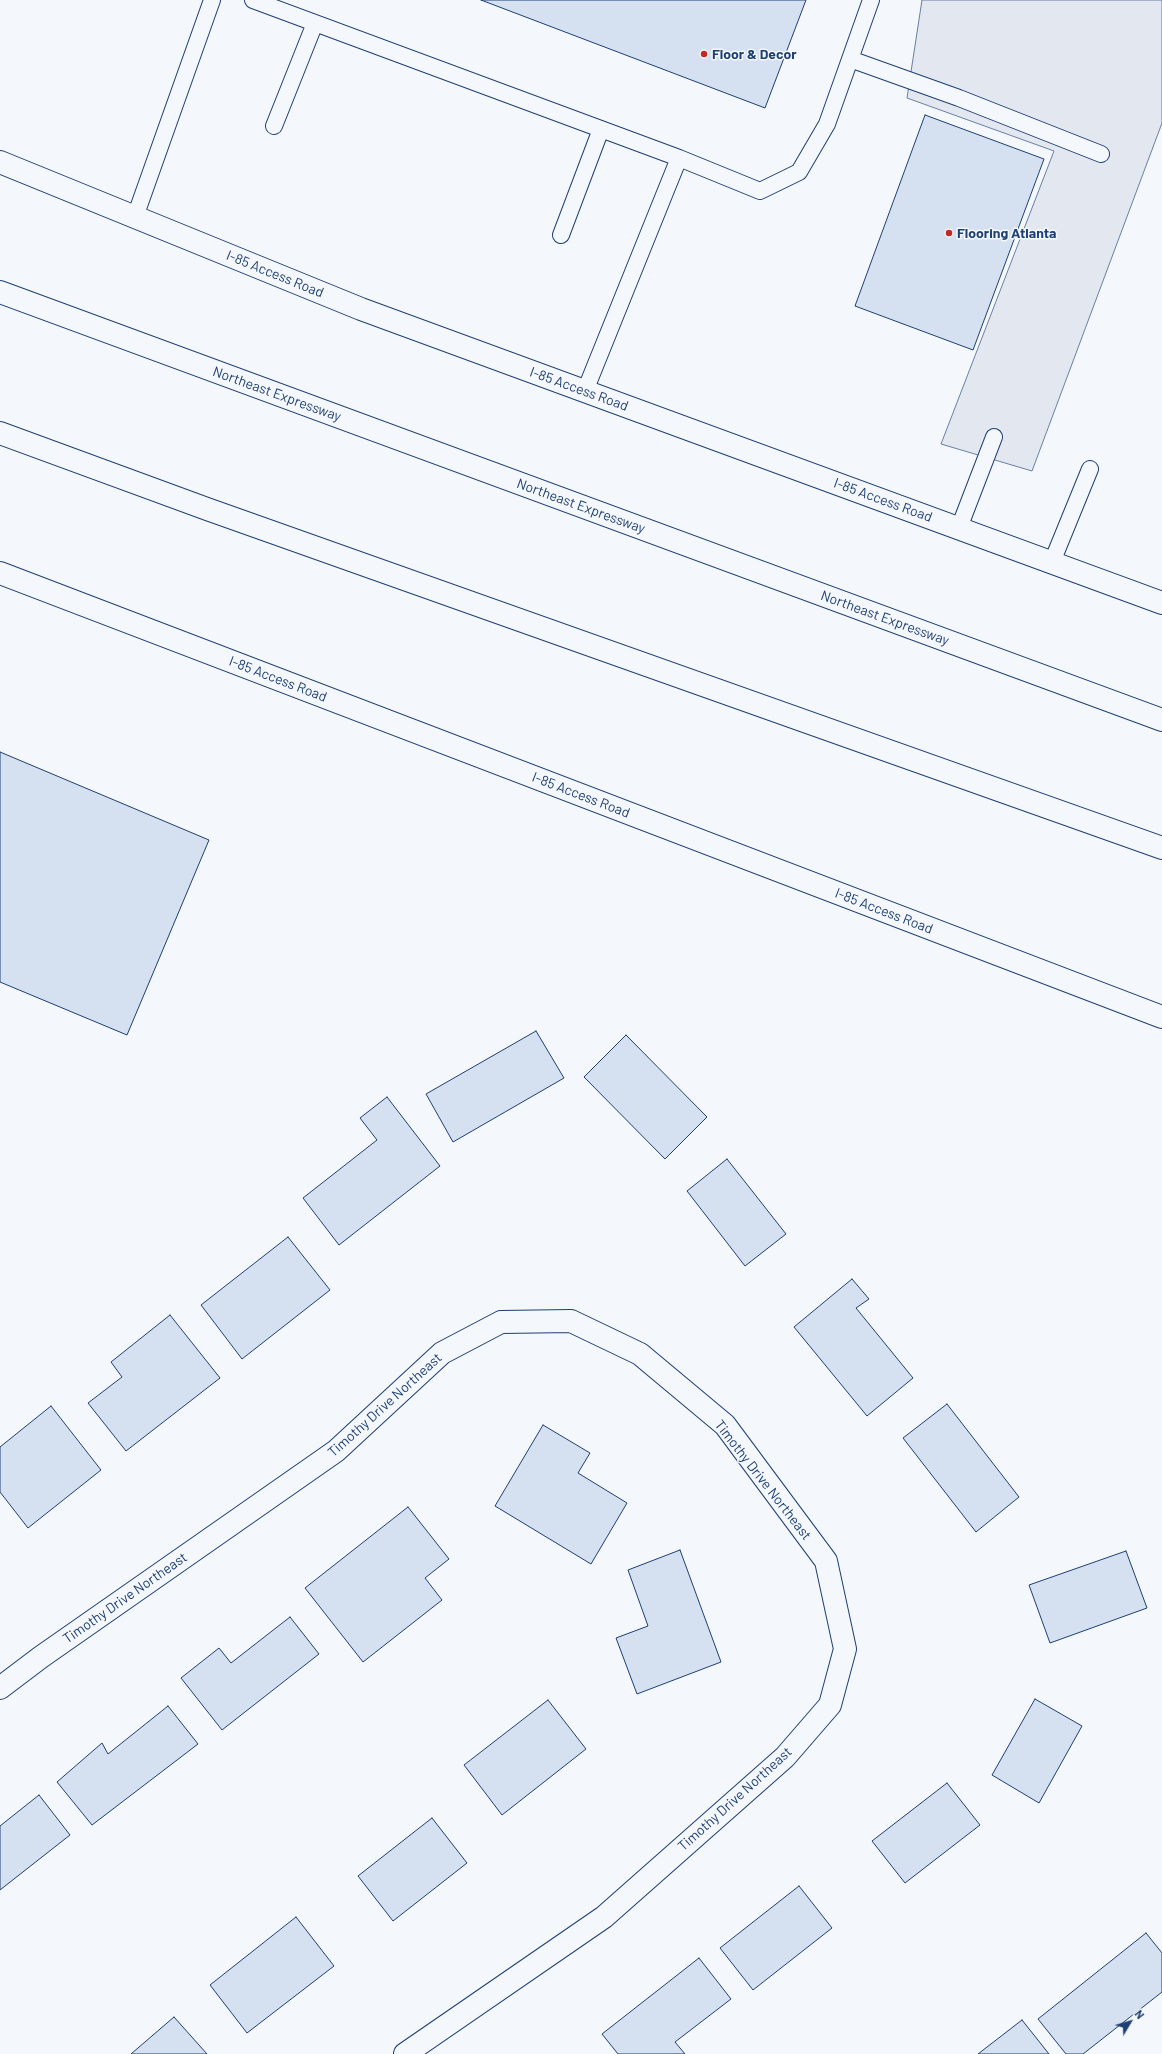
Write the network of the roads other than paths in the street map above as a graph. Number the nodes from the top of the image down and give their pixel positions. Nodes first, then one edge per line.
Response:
1 (212, 0) edge
2 (253, 0) edge
3 (871, 0) edge
4 (315, 23) junction
5 (850, 59) junction
6 (274, 126) dead end
7 (601, 129) junction
8 (1101, 154) dead end
9 (679, 158) junction
10 (0, 162) edge
11 (135, 217) junction
12 (561, 235) dead end
13 (0, 292) edge
14 (585, 391) junction
15 (0, 433) edge
16 (994, 438) dead end
17 (1090, 469) dead end
18 (958, 528) junction
19 (1052, 562) junction
20 (0, 573) edge
21 (1162, 603) edge
22 (1162, 720) edge
23 (1162, 848) edge
24 (1162, 1017) edge
25 (0, 1688) edge
26 (405, 2054) edge

1 - 11 lane
2 - 4 lane
3 - 5 lane
4 - 6 lane
4 - 7 lane
5 - 8 lane
5 - 9 lane
7 - 9 lane
7 - 12 lane
9 - 14 lane
10 - 11 main road, I-85 Access Road
11 - 14 main road, I-85 Access Road
13 - 22 main road, Northeast Expressway
14 - 18 main road, I-85 Access Road
15 - 23 main road
16 - 18 lane
17 - 19 lane
18 - 19 main road, I-85 Access Road
19 - 21 main road, I-85 Access Road
20 - 24 main road, I-85 Access Road
25 - 26 main road, Timothy Drive Northeast

